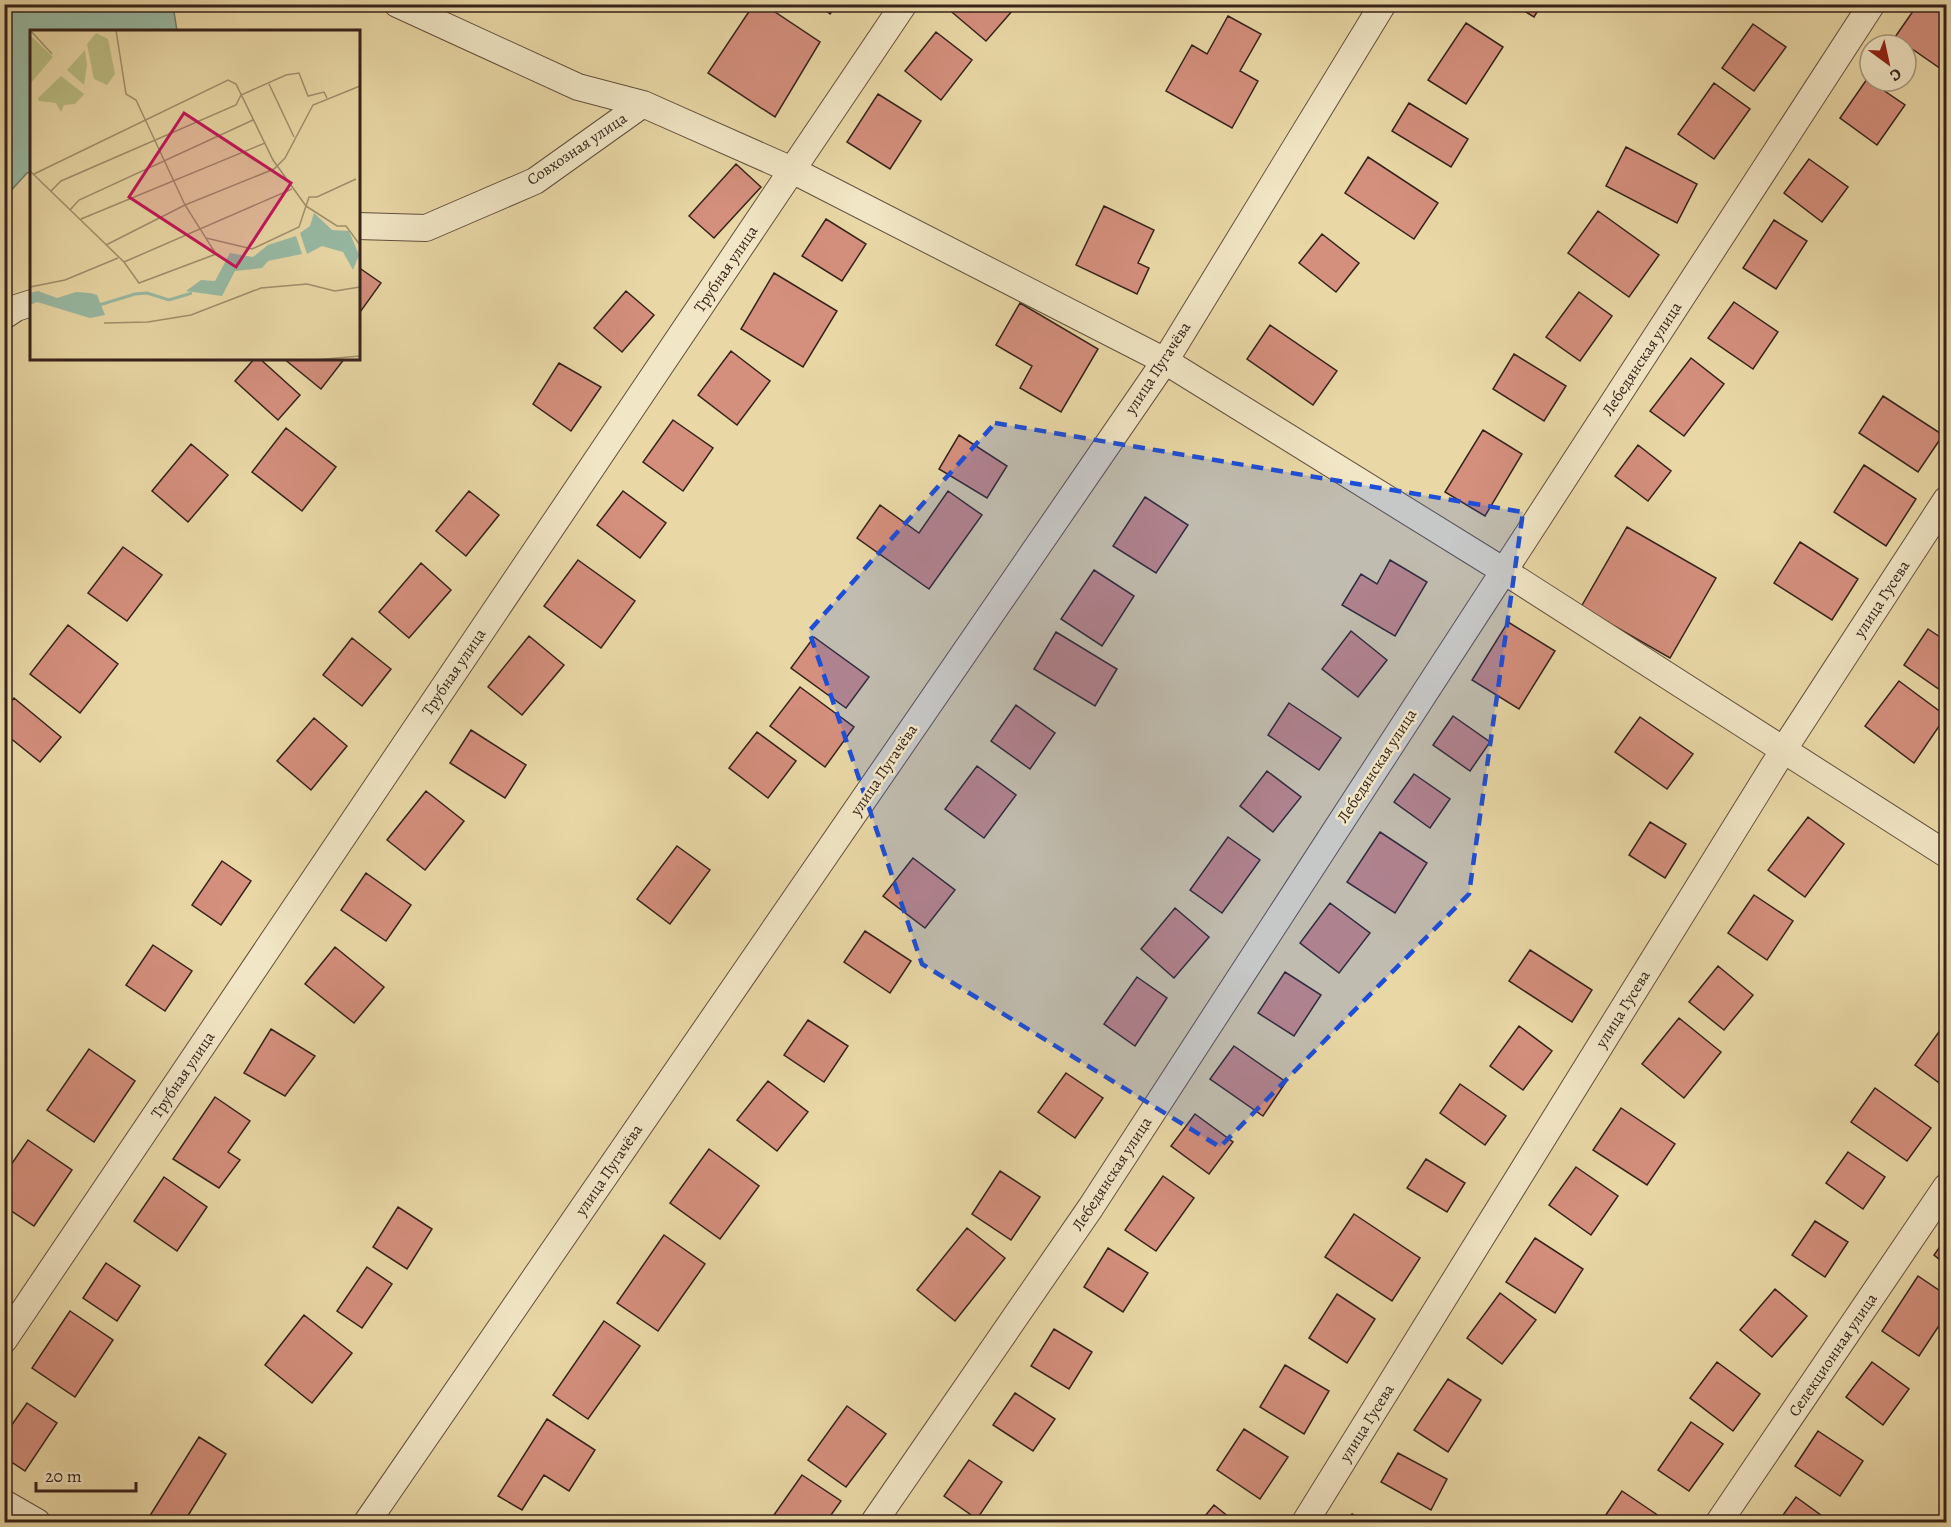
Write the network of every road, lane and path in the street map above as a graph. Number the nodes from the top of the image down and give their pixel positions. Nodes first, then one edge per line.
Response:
1 (397, 4) edge
2 (904, 4) edge
3 (1383, 4) edge
4 (1872, 4) edge
5 (644, 104) junction
6 (792, 170) junction
7 (360, 226) edge
8 (30, 304) edge
9 (4, 316) edge
10 (1165, 361) junction
11 (1947, 500) edge
12 (1504, 571) junction
13 (1784, 749) junction
14 (1947, 854) edge
15 (1947, 1187) edge
16 (4, 1340) edge
17 (4, 1503) edge
18 (37, 1522) edge
19 (367, 1522) edge
20 (874, 1522) edge
21 (1305, 1522) edge
22 (1719, 1522) edge

1 - 5 street, Совхозная улица
2 - 6 street, Трубная улица
3 - 10 street, улица Пугачёва
4 - 12 street, Лебедянская улица
5 - 6 street
5 - 7 street, Совхозная улица
6 - 10 street
6 - 16 street, Трубная улица
8 - 9 street
10 - 12 street
10 - 19 street, улица Пугачёва
11 - 13 street, улица Гусева
12 - 13 street
12 - 20 street, Лебедянская улица
13 - 14 street
13 - 21 street, улица Гусева
15 - 22 street, Селекционная улица
17 - 18 street

